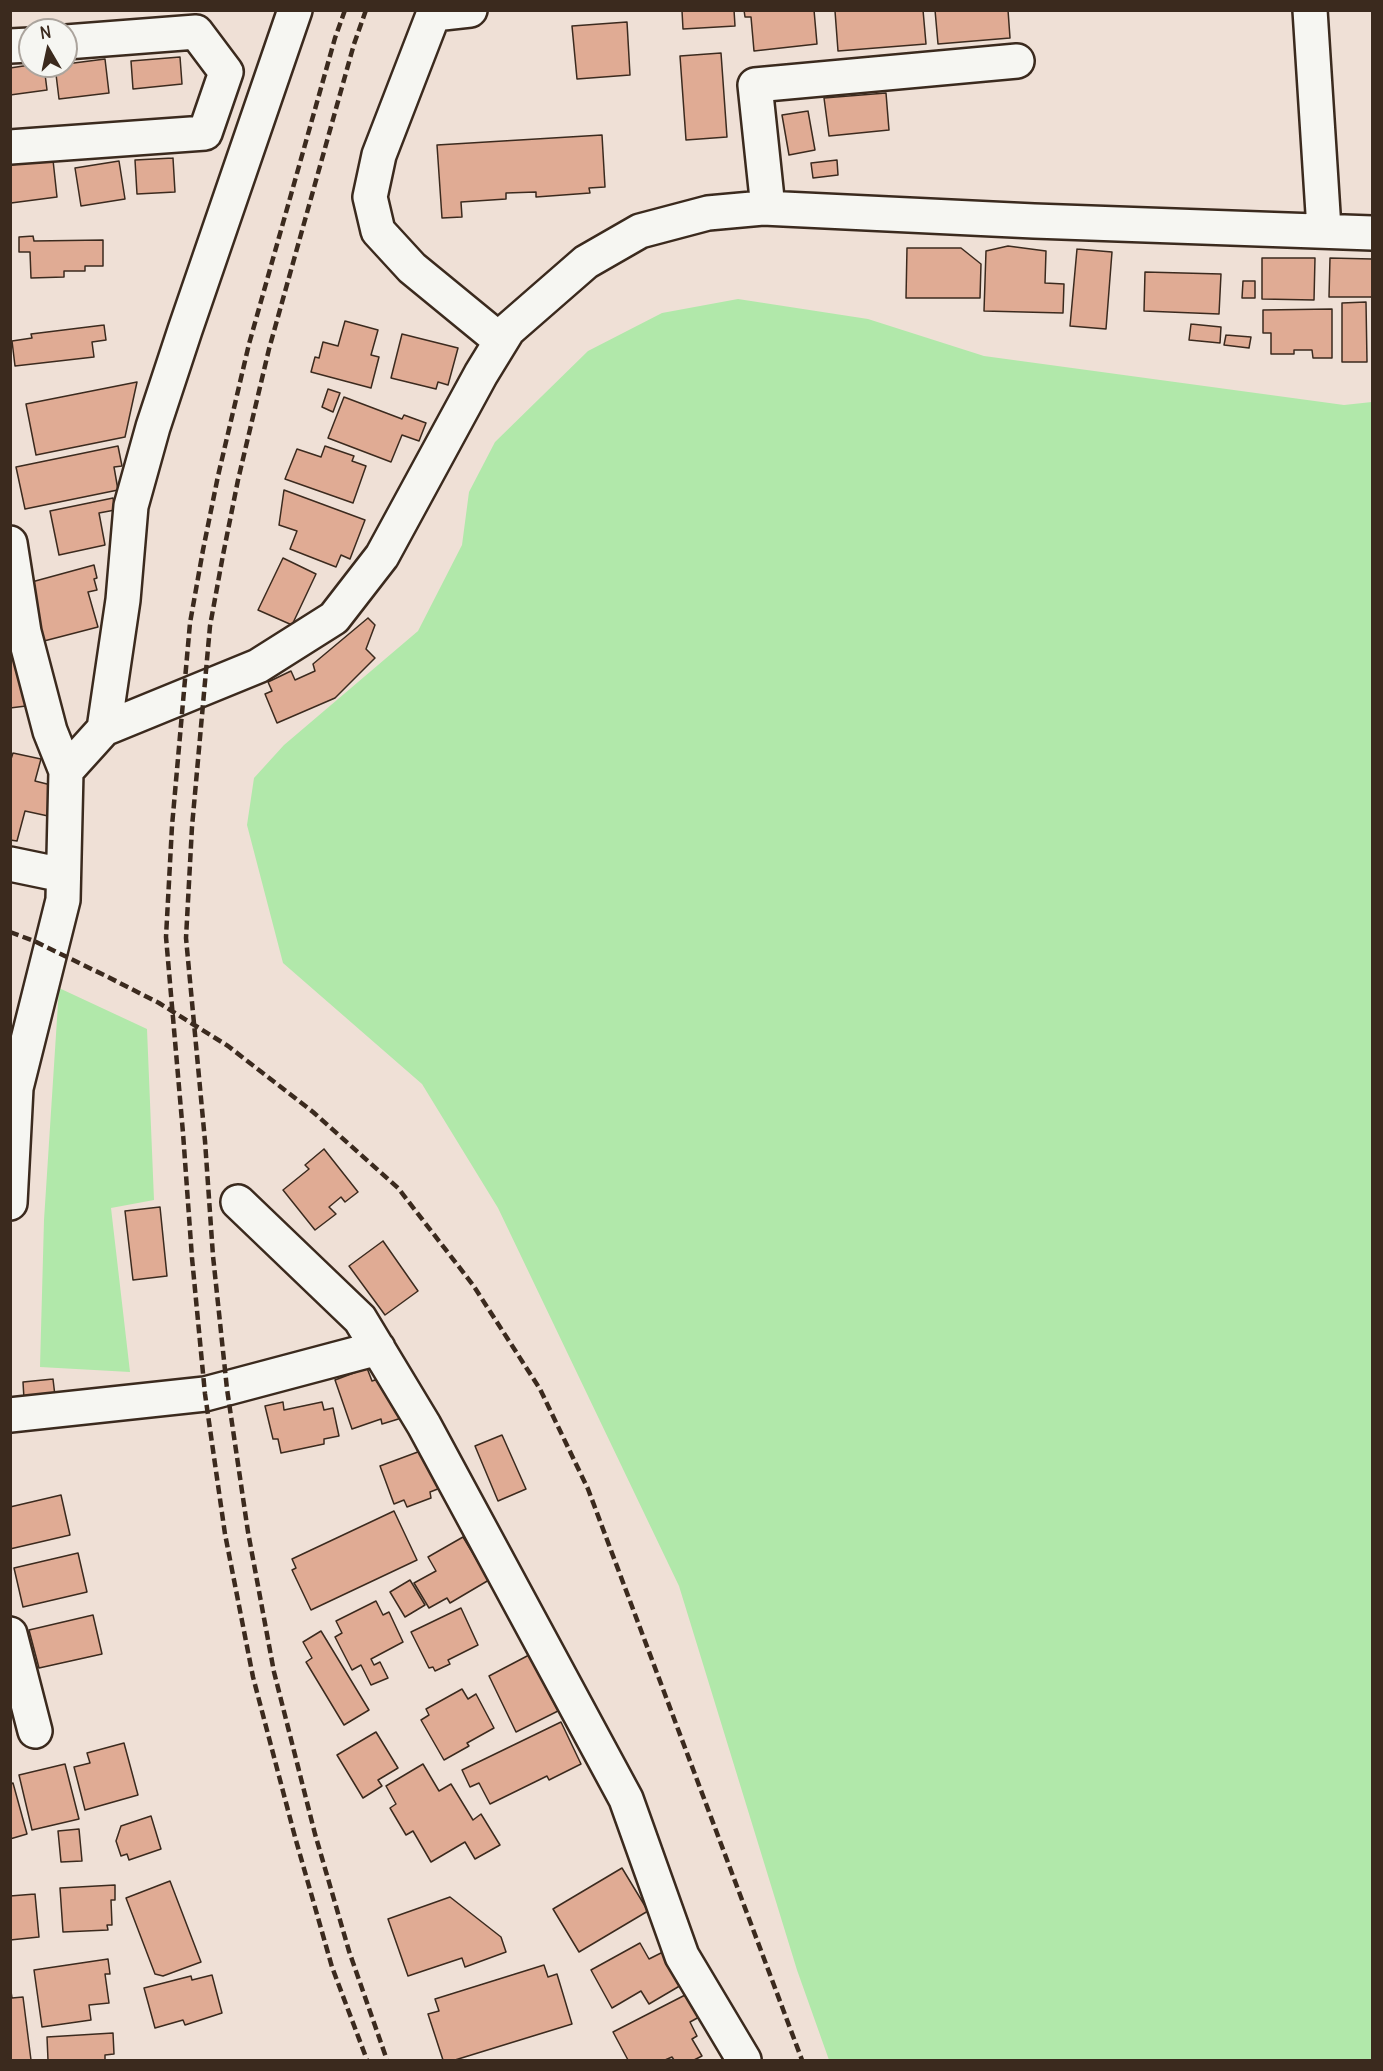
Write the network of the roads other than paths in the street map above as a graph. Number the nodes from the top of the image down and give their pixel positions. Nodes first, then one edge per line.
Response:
1 (295, 10) edge
2 (470, 10) edge
3 (1310, 10) edge
4 (434, 12) edge
5 (78, 41) edge
6 (1017, 61) dead end
7 (10, 147) edge
8 (768, 208) junction
9 (1324, 230) junction
10 (1372, 232) edge
11 (501, 341) junction
12 (10, 543) edge
13 (104, 729) junction
14 (66, 771) junction
15 (10, 864) edge
16 (63, 875) junction
17 (13, 1088) edge
18 (238, 1202) dead end
19 (10, 1203) edge
20 (378, 1348) junction
21 (10, 1415) edge
22 (10, 1634) edge
23 (35, 1731) dead end
24 (744, 2061) edge

1 - 13 street
2 - 4 street
3 - 9 street
4 - 11 street
5 - 7 street
6 - 8 street
8 - 9 street
8 - 11 street
9 - 10 street
11 - 13 street
12 - 14 street
13 - 14 street
14 - 16 street
15 - 16 street
16 - 17 street
17 - 19 street
18 - 20 street
20 - 21 street
20 - 24 street
22 - 23 street

